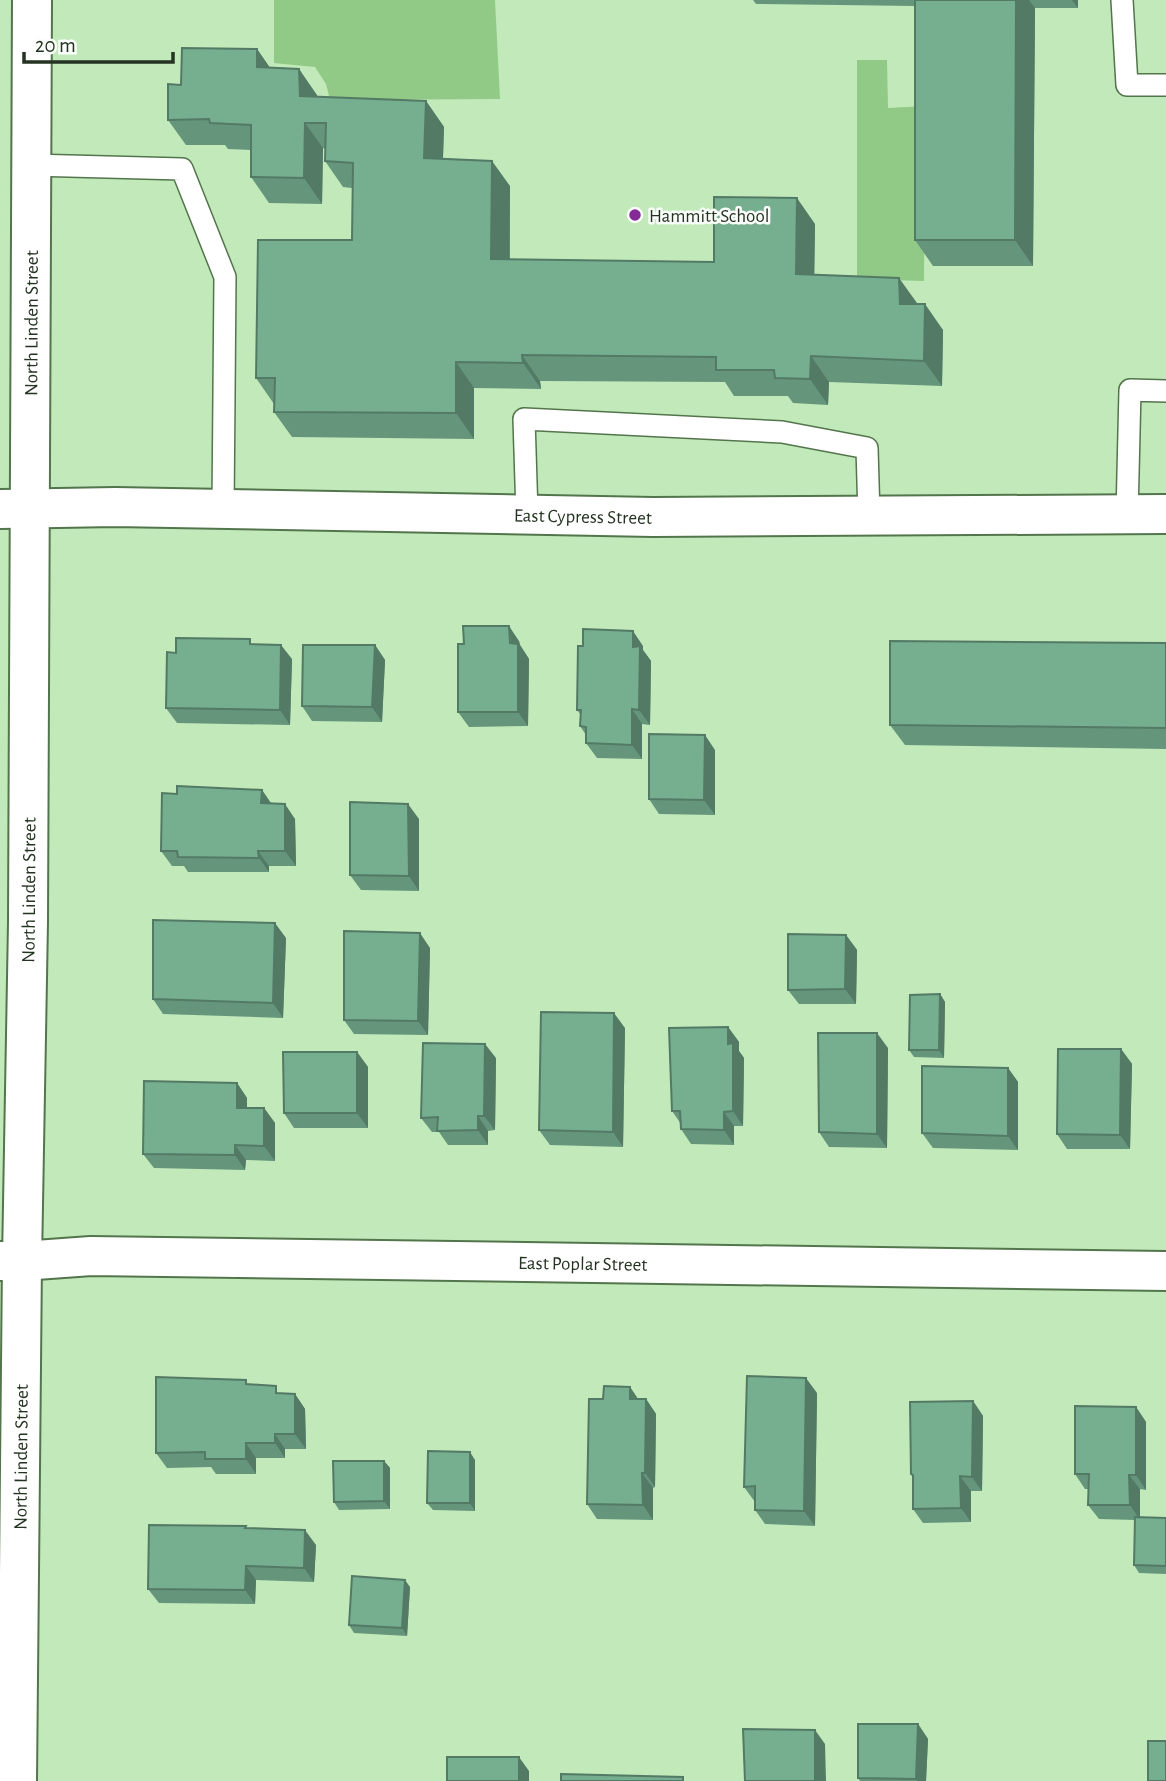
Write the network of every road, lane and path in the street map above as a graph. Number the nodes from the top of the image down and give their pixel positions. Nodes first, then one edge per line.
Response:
1 (32, 0) edge
2 (1122, 0) edge
3 (1166, 85) edge
4 (31, 165) junction
5 (1166, 391) edge
6 (15, 509) edge
7 (223, 509) junction
8 (527, 514) junction
9 (1127, 514) junction
10 (1166, 514) edge
11 (870, 516) junction
12 (11, 1261) edge
13 (1166, 1271) edge
14 (17, 1781) edge

1 - 4 street, North Linden Street
2 - 3 lane
4 - 6 street, North Linden Street
4 - 7 lane
5 - 9 lane
6 - 7 street, East Cypress Street
6 - 12 street, North Linden Street
7 - 8 street, East Cypress Street
8 - 11 street, East Cypress Street
8 - 11 lane
9 - 10 street, East Cypress Street
9 - 11 street, East Cypress Street
12 - 13 street, East Poplar Street
12 - 14 street, North Linden Street

